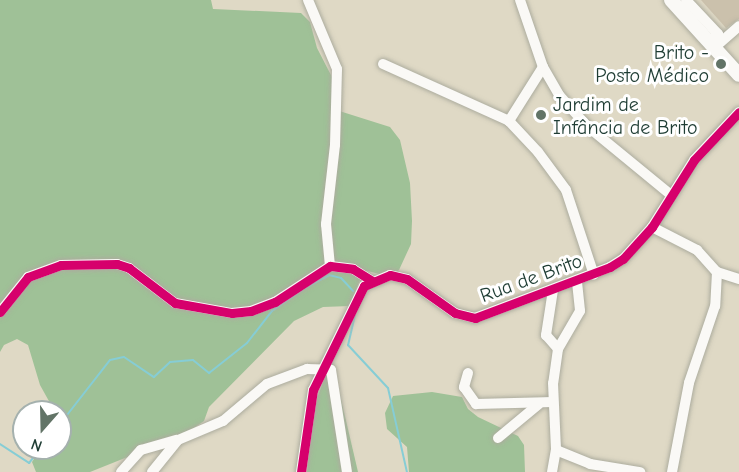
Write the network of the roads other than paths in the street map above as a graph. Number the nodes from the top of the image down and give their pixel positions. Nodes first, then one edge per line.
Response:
1 (308, 0) edge
2 (520, 0) edge
3 (671, 0) edge
4 (686, 0) edge
5 (739, 26) edge
6 (712, 45) junction
7 (383, 64) dead end
8 (543, 67) junction
9 (739, 75) edge
10 (739, 112) edge
11 (509, 121) junction
12 (671, 195) junction
13 (652, 226) junction
14 (330, 266) junction
15 (717, 272) junction
16 (594, 275) junction
17 (739, 279) edge
18 (372, 281) junction
19 (577, 282) junction
20 (553, 290) junction
21 (0, 312) edge
22 (558, 349) junction
23 (321, 369) junction
24 (468, 373) dead end
25 (553, 402) junction
26 (539, 404) junction
27 (498, 438) dead end
28 (178, 440) junction
29 (556, 450) junction
30 (121, 472) edge
31 (152, 472) edge
32 (301, 472) edge
33 (346, 472) edge
34 (552, 472) edge
35 (640, 472) edge
36 (672, 472) edge

1 - 14 street
2 - 8 street
3 - 6 main road
4 - 6 street
5 - 6 street
6 - 9 main road
7 - 11 street
8 - 11 street
8 - 12 street
10 - 12 street, Rua de Brito
11 - 16 street
12 - 13 street, Rua de Brito
13 - 15 street
13 - 16 street, Rua de Brito
14 - 18 street
14 - 21 street
15 - 17 street
15 - 36 street
16 - 19 street, Rua de Brito
18 - 20 street, Rua de Brito
18 - 23 street
19 - 20 street, Rua de Brito
19 - 22 street
20 - 22 street
22 - 25 street
23 - 28 street
23 - 32 street
23 - 33 street
24 - 26 street
25 - 26 street
25 - 29 street
26 - 27 street
28 - 30 street
28 - 31 street
29 - 34 street
29 - 35 street

